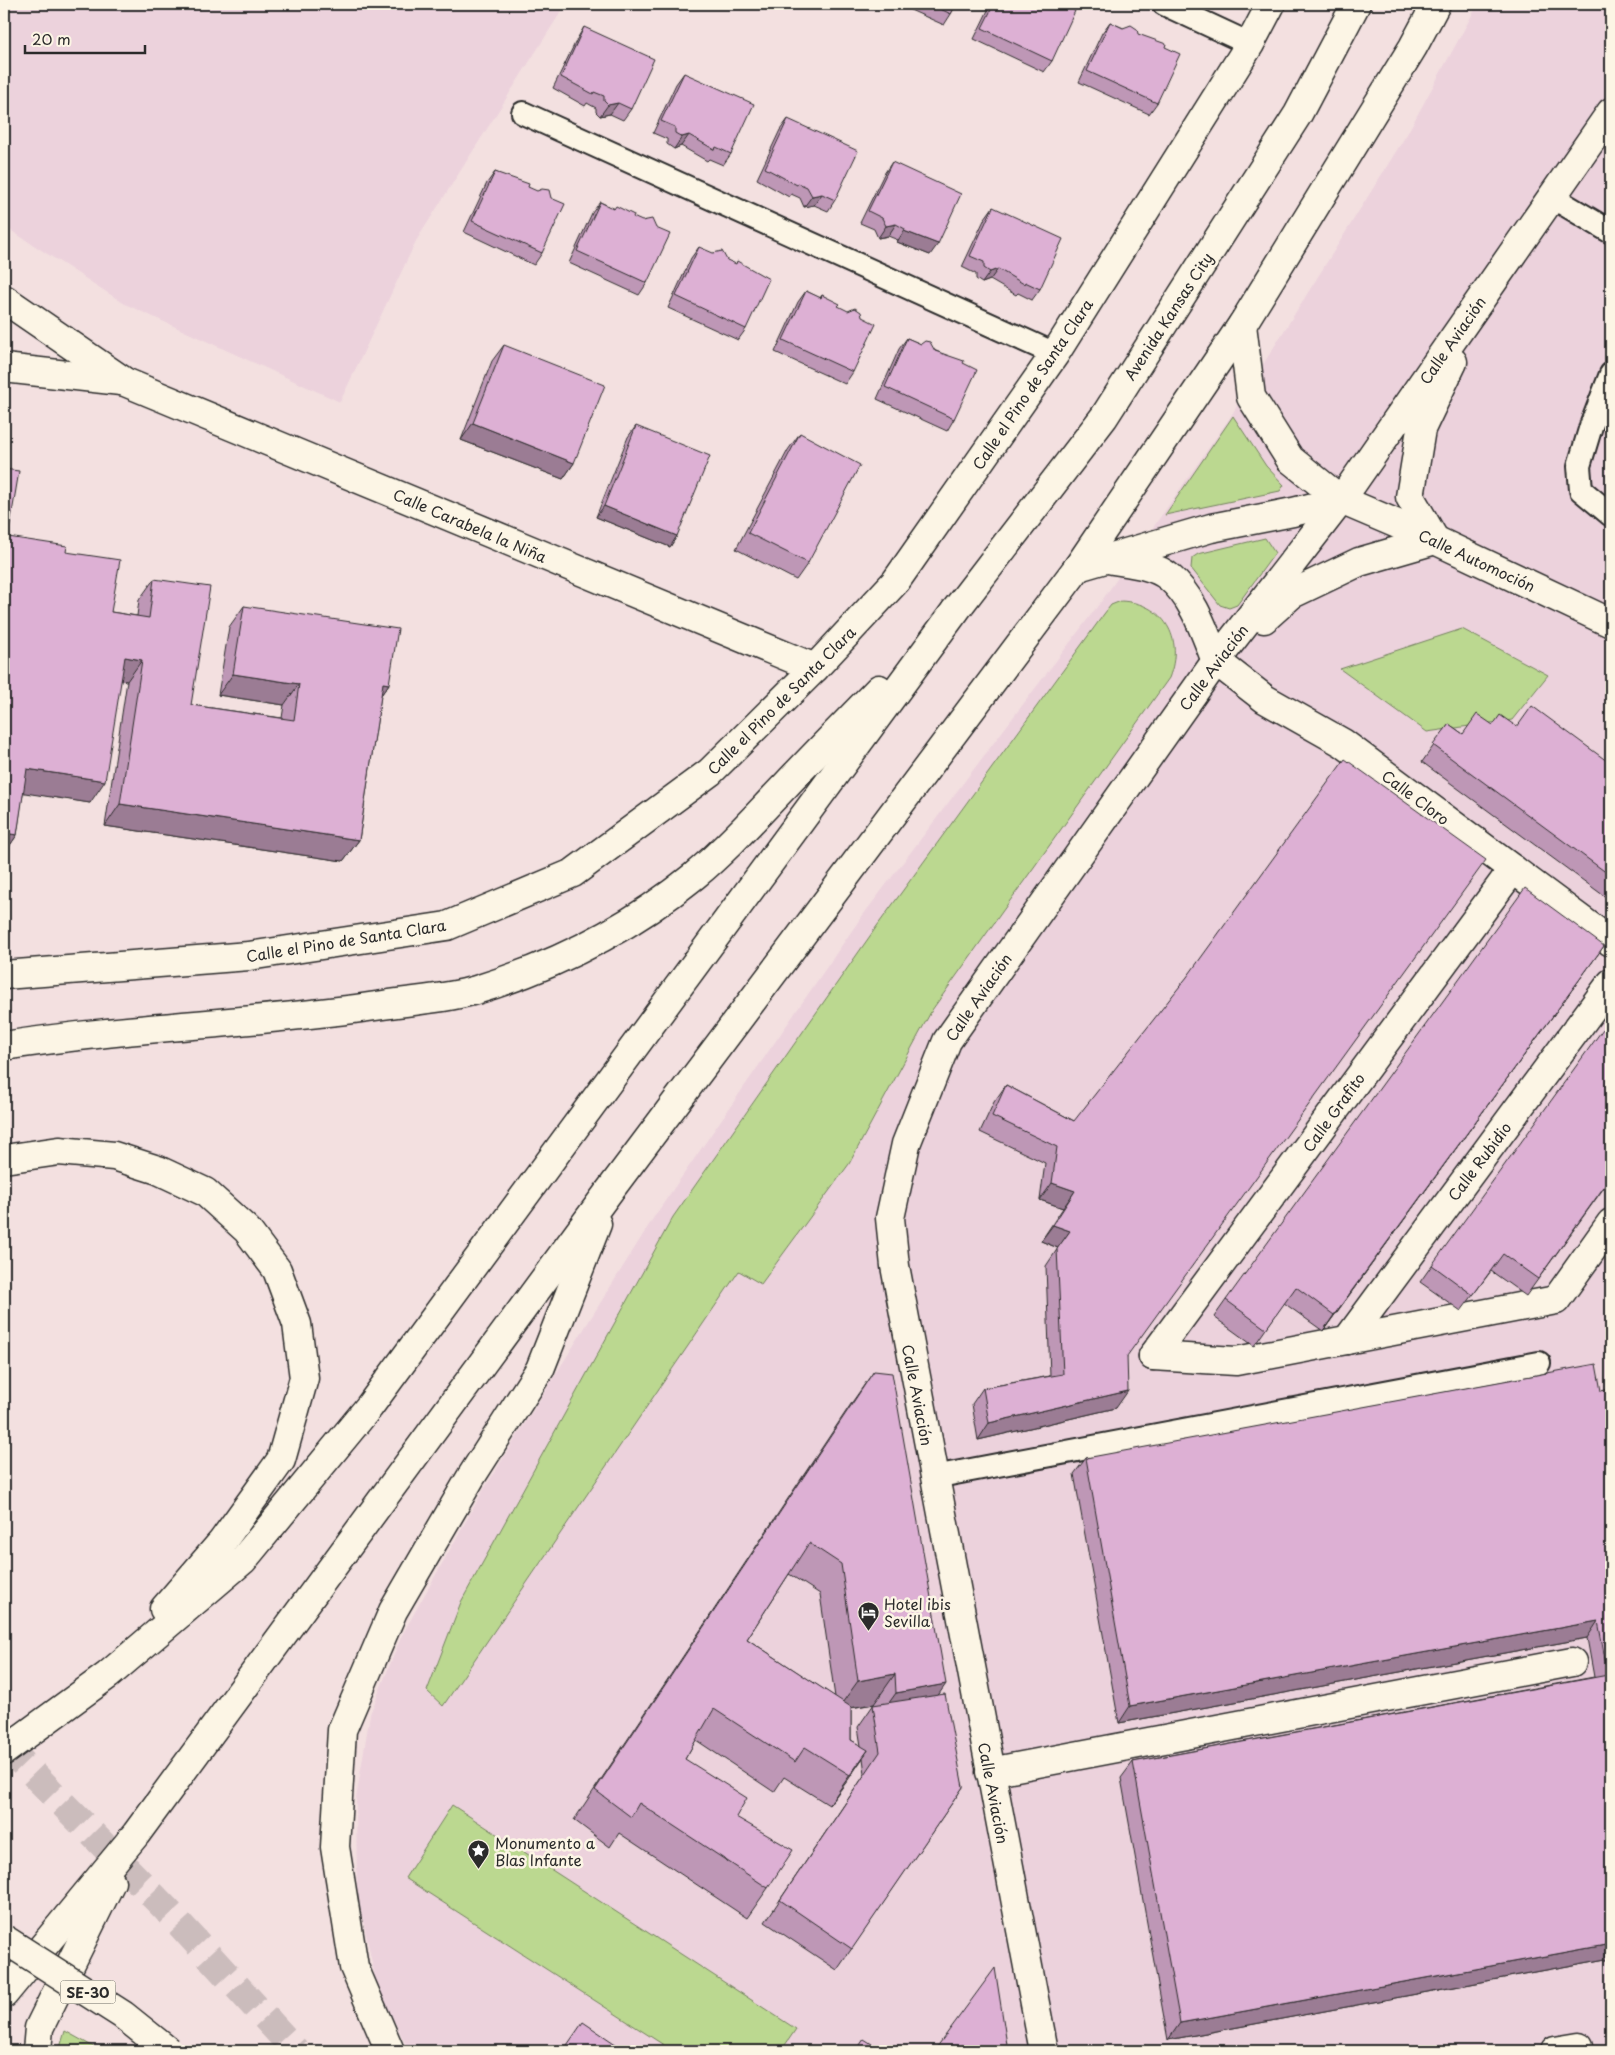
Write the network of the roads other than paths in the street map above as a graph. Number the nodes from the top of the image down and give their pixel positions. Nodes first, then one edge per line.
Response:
1 (1164, 4) edge
2 (1271, 4) edge
3 (1356, 4) edge
4 (1436, 4) edge
5 (1250, 44) junction
6 (1611, 112) edge
7 (523, 113) dead end
8 (1552, 196) junction
9 (1611, 232) edge
10 (1488, 289) junction
11 (4, 299) edge
12 (1242, 325) junction
13 (1055, 354) junction
14 (4, 368) edge
15 (1611, 374) edge
16 (126, 382) junction
17 (1341, 500) junction
18 (1611, 515) edge
19 (1435, 540) junction
20 (1109, 559) junction
21 (1078, 567) junction
22 (955, 611) junction
23 (1611, 623) edge
24 (1216, 661) junction
25 (815, 668) junction
26 (1513, 869) junction
27 (1611, 942) edge
28 (4, 975) edge
29 (1611, 983) edge
30 (76, 1035) junction
31 (4, 1036) edge
32 (4, 1046) edge
33 (4, 1159) edge
34 (610, 1190) junction
35 (1611, 1223) edge
36 (1347, 1340) junction
37 (1539, 1363) dead end
38 (934, 1477) junction
39 (1572, 1662) dead end
40 (108, 1675) junction
41 (4, 1750) edge
42 (990, 1772) junction
43 (136, 1834) junction
44 (4, 1939) edge
45 (4, 1994) edge
46 (35, 2043) edge
47 (168, 2051) edge
48 (390, 2051) edge
49 (1044, 2051) edge
50 (1556, 2051) edge
51 (1579, 2051) edge

1 - 5 lane
2 - 5 main road, Calle el Pino de Santa Clara
3 - 22 main road, Avenida Kansas City
4 - 12 main road
5 - 13 main road, Calle el Pino de Santa Clara
6 - 8 main road, Calle Aviación
7 - 13 lane
8 - 9 lane
8 - 10 main road, Calle Aviación
10 - 17 main road, Calle Aviación
10 - 19 main road
11 - 16 main road, Calle Carabela la Niña
12 - 17 main road, Calle Automoción
12 - 21 main road
13 - 25 main road, Calle el Pino de Santa Clara
14 - 16 main road, Calle Carabela la Niña
15 - 18 lane
16 - 25 main road, Calle Carabela la Niña
17 - 19 main road, Calle Automoción
17 - 20 main road
17 - 24 main road, Calle Aviación
19 - 23 main road, Calle Automoción
19 - 24 main road
20 - 21 main road
20 - 24 main road
21 - 34 main road
22 - 30 main road
22 - 40 main road
24 - 26 main road, Calle Cloro
24 - 38 main road, Calle Aviación
25 - 28 main road, Calle el Pino de Santa Clara
26 - 27 main road, Calle Cloro
26 - 36 main road, Calle Grafito
29 - 36 main road, Calle Rubidio
30 - 31 main road
30 - 32 main road
33 - 40 main road
34 - 43 main road
34 - 48 main road
35 - 36 main road
37 - 38 lane
38 - 42 main road, Calle Aviación
39 - 42 main road
40 - 41 main road
42 - 49 main road, Calle Aviación
43 - 45 main road
43 - 46 main road
44 - 47 main road, SE-30, bridge
50 - 51 main road

